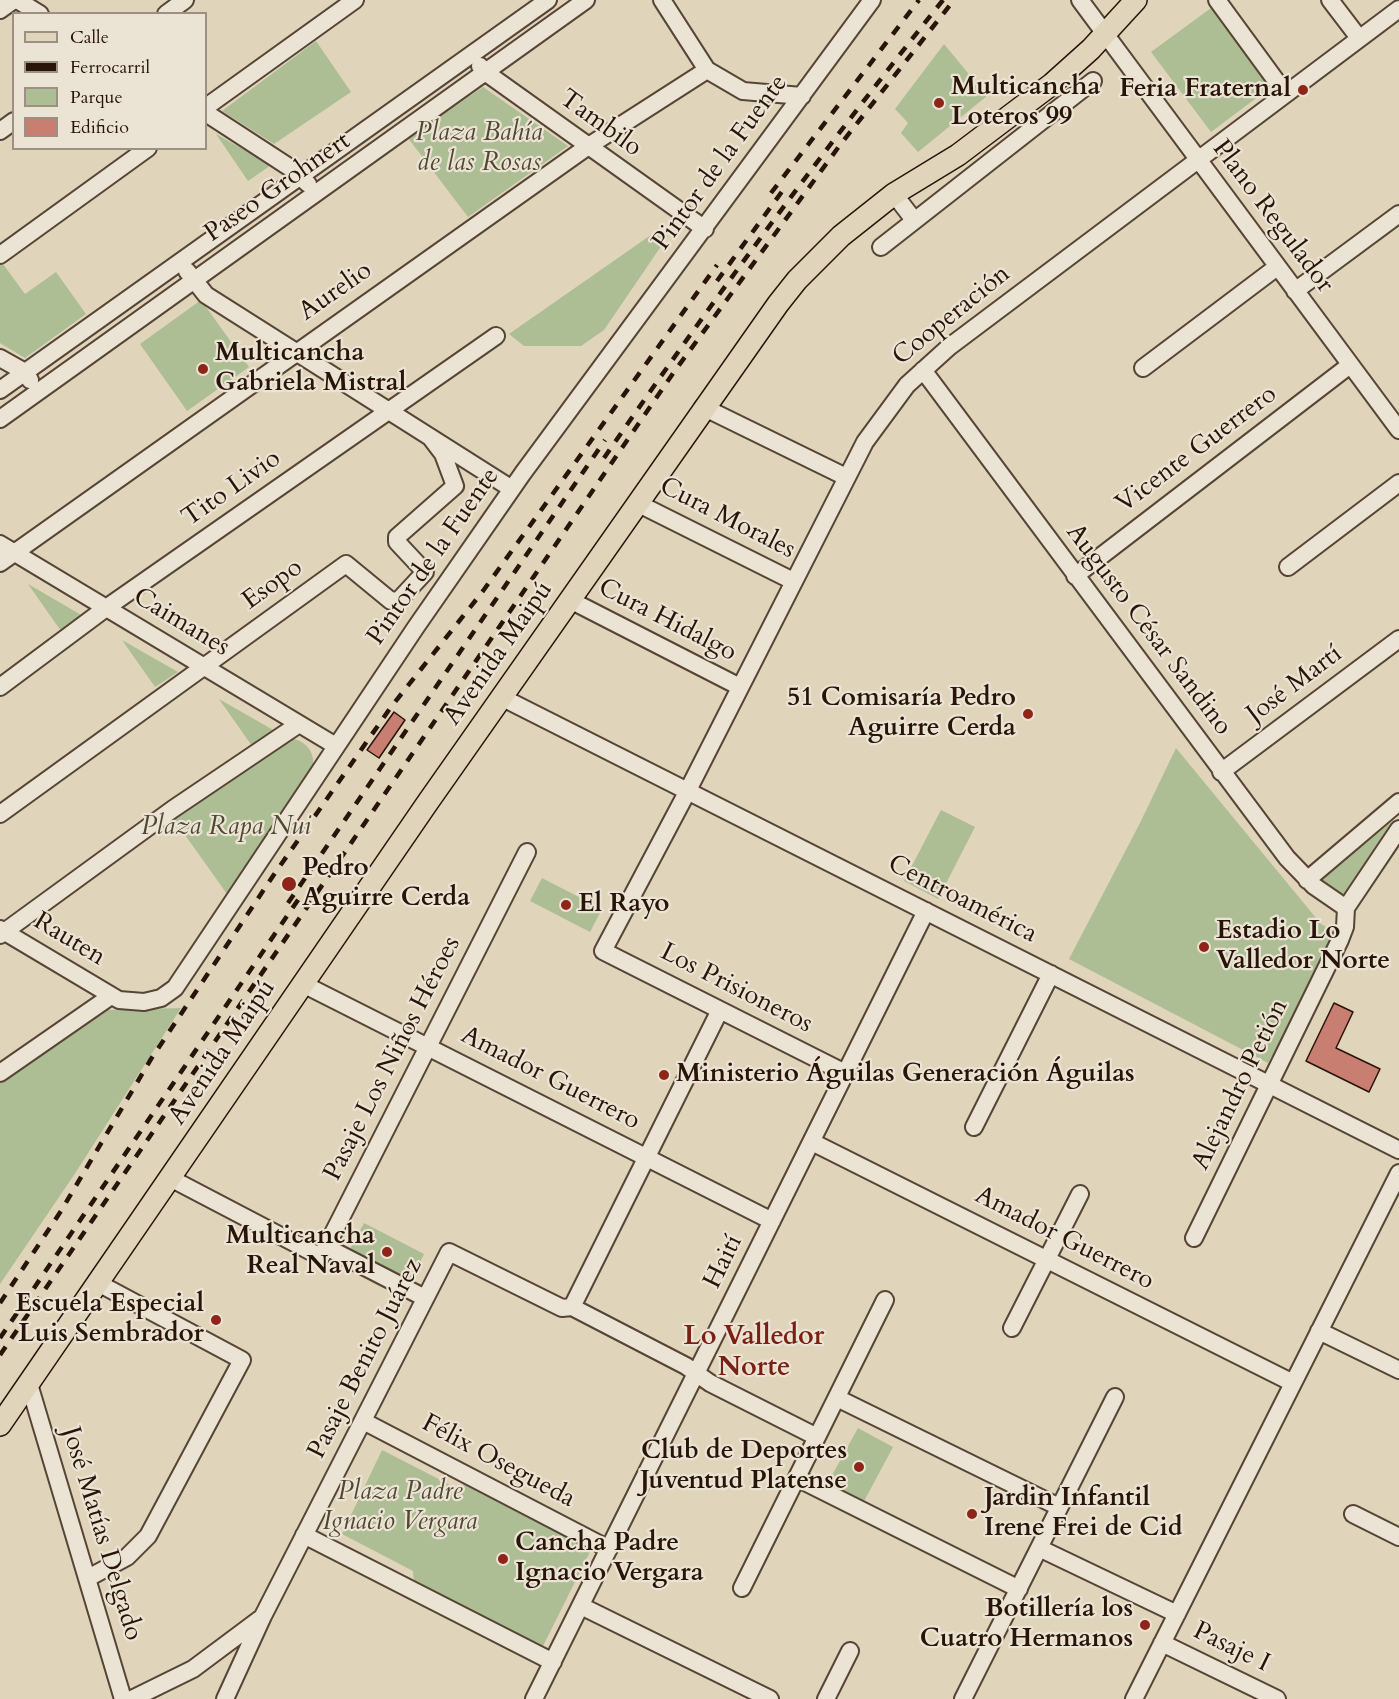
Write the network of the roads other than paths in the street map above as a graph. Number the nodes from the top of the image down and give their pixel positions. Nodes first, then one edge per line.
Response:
1 (16, 0) edge
2 (185, 0) edge
3 (355, 0) edge
4 (548, 0) edge
5 (586, 0) edge
6 (662, 0) edge
7 (872, 0) edge
8 (1080, 0) edge
9 (1136, 0) edge
10 (1217, 0) edge
11 (1330, 0) edge
12 (1399, 9) edge
13 (0, 10) edge
14 (37, 12) edge
15 (169, 12) edge
16 (1104, 34) junction
17 (1359, 38) junction
18 (471, 54) junction
19 (707, 70) junction
20 (485, 72) junction
21 (1092, 81) dead end
22 (1285, 93) junction
23 (802, 96) junction
24 (207, 106) edge
25 (207, 114) edge
26 (587, 147) junction
27 (145, 150) edge
28 (1197, 159) junction
29 (302, 176) junction
30 (315, 193) junction
31 (894, 194) junction
32 (1399, 214) edge
33 (914, 220) junction
34 (705, 229) junction
35 (881, 247) dead end
36 (0, 255) edge
37 (180, 261) junction
38 (1277, 267) junction
39 (194, 280) junction
40 (1295, 291) junction
41 (496, 336) dead end
42 (297, 350) junction
43 (0, 358) edge
44 (1350, 365) junction
45 (1143, 368) dead end
46 (923, 370) junction
47 (25, 372) junction
48 (0, 390) edge
49 (38, 390) junction
50 (703, 407) junction
51 (389, 410) junction
52 (0, 419) edge
53 (1396, 421) edge
54 (430, 437) junction
55 (846, 477) junction
56 (1399, 483) edge
57 (512, 489) junction
58 (637, 503) junction
59 (0, 544) edge
60 (15, 553) junction
61 (0, 563) edge
62 (1288, 567) dead end
63 (1075, 576) junction
64 (793, 581) junction
65 (570, 600) junction
66 (106, 608) junction
67 (1399, 639) edge
68 (204, 666) junction
69 (0, 687) edge
70 (740, 687) junction
71 (501, 697) junction
72 (299, 724) junction
73 (336, 746) junction
74 (1221, 772) junction
75 (688, 790) junction
76 (1399, 802) edge
77 (0, 814) edge
78 (1399, 829) edge
79 (527, 852) dead end
80 (1307, 880) junction
81 (1346, 908) junction
82 (926, 911) junction
83 (2, 932) edge
84 (1051, 974) junction
85 (303, 984) junction
86 (111, 996) junction
87 (720, 1010) junction
88 (428, 1046) junction
89 (846, 1073) junction
90 (0, 1074) edge
91 (1270, 1084) junction
92 (974, 1127) dead end
93 (812, 1142) junction
94 (1399, 1150) edge
95 (647, 1157) junction
96 (1399, 1173) edge
97 (170, 1178) junction
98 (1080, 1194) dead end
99 (772, 1221) junction
100 (1194, 1238) dead end
101 (323, 1252) junction
102 (1047, 1259) junction
103 (98, 1283) junction
104 (425, 1298) junction
105 (885, 1300) dead end
106 (572, 1307) junction
107 (1012, 1328) dead end
108 (1319, 1331) junction
109 (1399, 1370) edge
110 (696, 1374) junction
111 (1293, 1383) junction
112 (29, 1384) junction
113 (1115, 1397) dead end
114 (837, 1398) junction
115 (363, 1420) junction
116 (0, 1425) edge
117 (817, 1437) junction
118 (797, 1478) junction
119 (1059, 1507) junction
120 (1353, 1514) dead end
121 (304, 1535) junction
122 (1399, 1537) edge
123 (1039, 1548) junction
124 (609, 1549) junction
125 (88, 1578) junction
126 (742, 1588) dead end
127 (1018, 1589) junction
128 (581, 1606) junction
129 (1177, 1614) junction
130 (263, 1616) junction
131 (1162, 1643) junction
132 (850, 1652) dead end
133 (553, 1662) junction
134 (123, 1699) edge
135 (132, 1699) edge
136 (225, 1699) edge
137 (534, 1699) edge
138 (770, 1699) edge
139 (826, 1699) edge
140 (963, 1699) edge
141 (1134, 1699) edge
142 (1277, 1699) edge

1 - 13 street
1 - 14 street
2 - 15 street
3 - 24 street
4 - 18 street, Paseo Grohnert
5 - 20 street, Paseo Grohnert
6 - 19 street
7 - 23 street, Pintor de la Fuente
8 - 16 street, Plano Regulador
9 - 16 main road, Avenida Maipú
10 - 22 street
11 - 17 street
12 - 17 street, Cooperación
16 - 28 street, Plano Regulador
16 - 31 main road, Avenida Maipú
17 - 22 street, Cooperación
18 - 20 street, Tambilo
18 - 29 street, Paseo Grohnert
19 - 23 street
19 - 26 street, Aurelio
20 - 26 street, Tambilo
20 - 30 street, Paseo Grohnert
21 - 33 street
22 - 28 street, Cooperación
23 - 34 street, Pintor de la Fuente
25 - 29 street
26 - 34 street, Tambilo
26 - 42 street, Aurelio
27 - 36 street
28 - 38 street, Plano Regulador
28 - 46 street, Cooperación
29 - 30 street
29 - 37 street, Paseo Grohnert
30 - 39 street, Paseo Grohnert
31 - 33 street
31 - 50 main road, Avenida Maipú
32 - 40 street
33 - 35 street
34 - 57 street, Pintor de la Fuente
37 - 39 street
37 - 47 street, Paseo Grohnert
38 - 40 street, Plano Regulador
38 - 45 street
39 - 42 street
39 - 49 street, Paseo Grohnert
40 - 44 street, Plano Regulador
41 - 51 street, Tito Livio
42 - 51 street
42 - 60 street, Aurelio
43 - 47 street
44 - 53 street, Plano Regulador
44 - 63 street, Vicente Guerrero
46 - 55 street, Cooperación
46 - 63 street, Augusto César Sandino
47 - 48 street, Paseo Grohnert
47 - 49 street
49 - 52 street, Paseo Grohnert
50 - 55 street
50 - 58 main road, Avenida Maipú
51 - 54 street
51 - 66 street, Tito Livio
54 - 57 street
54 - 68 street, Esopo
55 - 64 street, Cooperación
56 - 62 street
57 - 73 street, Pintor de la Fuente
58 - 64 street, Cura Morales
58 - 65 main road, Avenida Maipú
59 - 60 street, Caimanes
60 - 61 street, Aurelio
60 - 66 street, Caimanes
63 - 74 street, Augusto César Sandino
64 - 70 street, Cooperación
65 - 70 street, Cura Hidalgo
65 - 71 main road, Avenida Maipú
66 - 68 street, Caimanes
66 - 69 street, Tito Livio
67 - 74 street, José Martí
68 - 72 street, Caimanes
68 - 77 street, Esopo
70 - 75 street, Cooperación
71 - 75 street, Centroamérica
71 - 85 main road, Avenida Maipú
72 - 73 street, Caimanes
72 - 83 street
73 - 86 street, Pintor de la Fuente
74 - 80 street, Augusto César Sandino
75 - 82 street, Centroamérica
75 - 87 street, Los Prisioneros
76 - 80 street
78 - 81 street, Alejandro Petión
79 - 88 street, Pasaje Los Niños Héroes
80 - 81 street, Augusto César Sandino
81 - 91 street, Alejandro Petión
82 - 84 street, Centroamérica
82 - 89 street, Haití
83 - 86 street, Rauten
84 - 91 street, Centroamérica
84 - 92 street
85 - 88 street, Amador Guerrero
85 - 97 main road, Avenida Maipú
86 - 90 street
87 - 89 street, Los Prisioneros
87 - 95 street
88 - 95 street, Amador Guerrero
88 - 101 street, Pasaje Los Niños Héroes
89 - 93 street, Haití
91 - 94 street, Centroamérica
91 - 100 street, Alejandro Petión
93 - 99 street, Haití
93 - 102 street, Amador Guerrero
95 - 99 street, Amador Guerrero
95 - 106 street
96 - 108 street
97 - 101 street
97 - 103 main road, Avenida Maipú
98 - 102 street
99 - 110 street, Haití
101 - 104 street
102 - 107 street
102 - 111 street, Amador Guerrero
103 - 112 main road, Avenida Maipú
103 - 125 street
104 - 106 street, Pasaje Benito Juárez
104 - 115 street, Pasaje Benito Juárez
105 - 114 street
106 - 110 street
108 - 109 street
108 - 111 street
110 - 117 street
110 - 124 street, Haití
111 - 129 street
112 - 116 main road, Avenida Maipú
112 - 125 street, José Matías Delgado
113 - 119 street
114 - 117 street
114 - 119 street
115 - 121 street, Pasaje Benito Juárez
115 - 124 street, Félix Osegueda
117 - 118 street
118 - 126 street
118 - 127 street
119 - 123 street
120 - 122 street
121 - 130 street, Pasaje Benito Juárez
121 - 133 street
123 - 127 street
123 - 129 street
124 - 128 street, Haití
125 - 134 street, José Matías Delgado
127 - 140 street
128 - 133 street, Haití
128 - 138 street
129 - 131 street
130 - 135 street, Pasaje Benito Juárez
130 - 136 street, Pasaje Benito Juárez
131 - 141 street
131 - 142 street, Pasaje I
132 - 139 street
133 - 137 street, Haití

